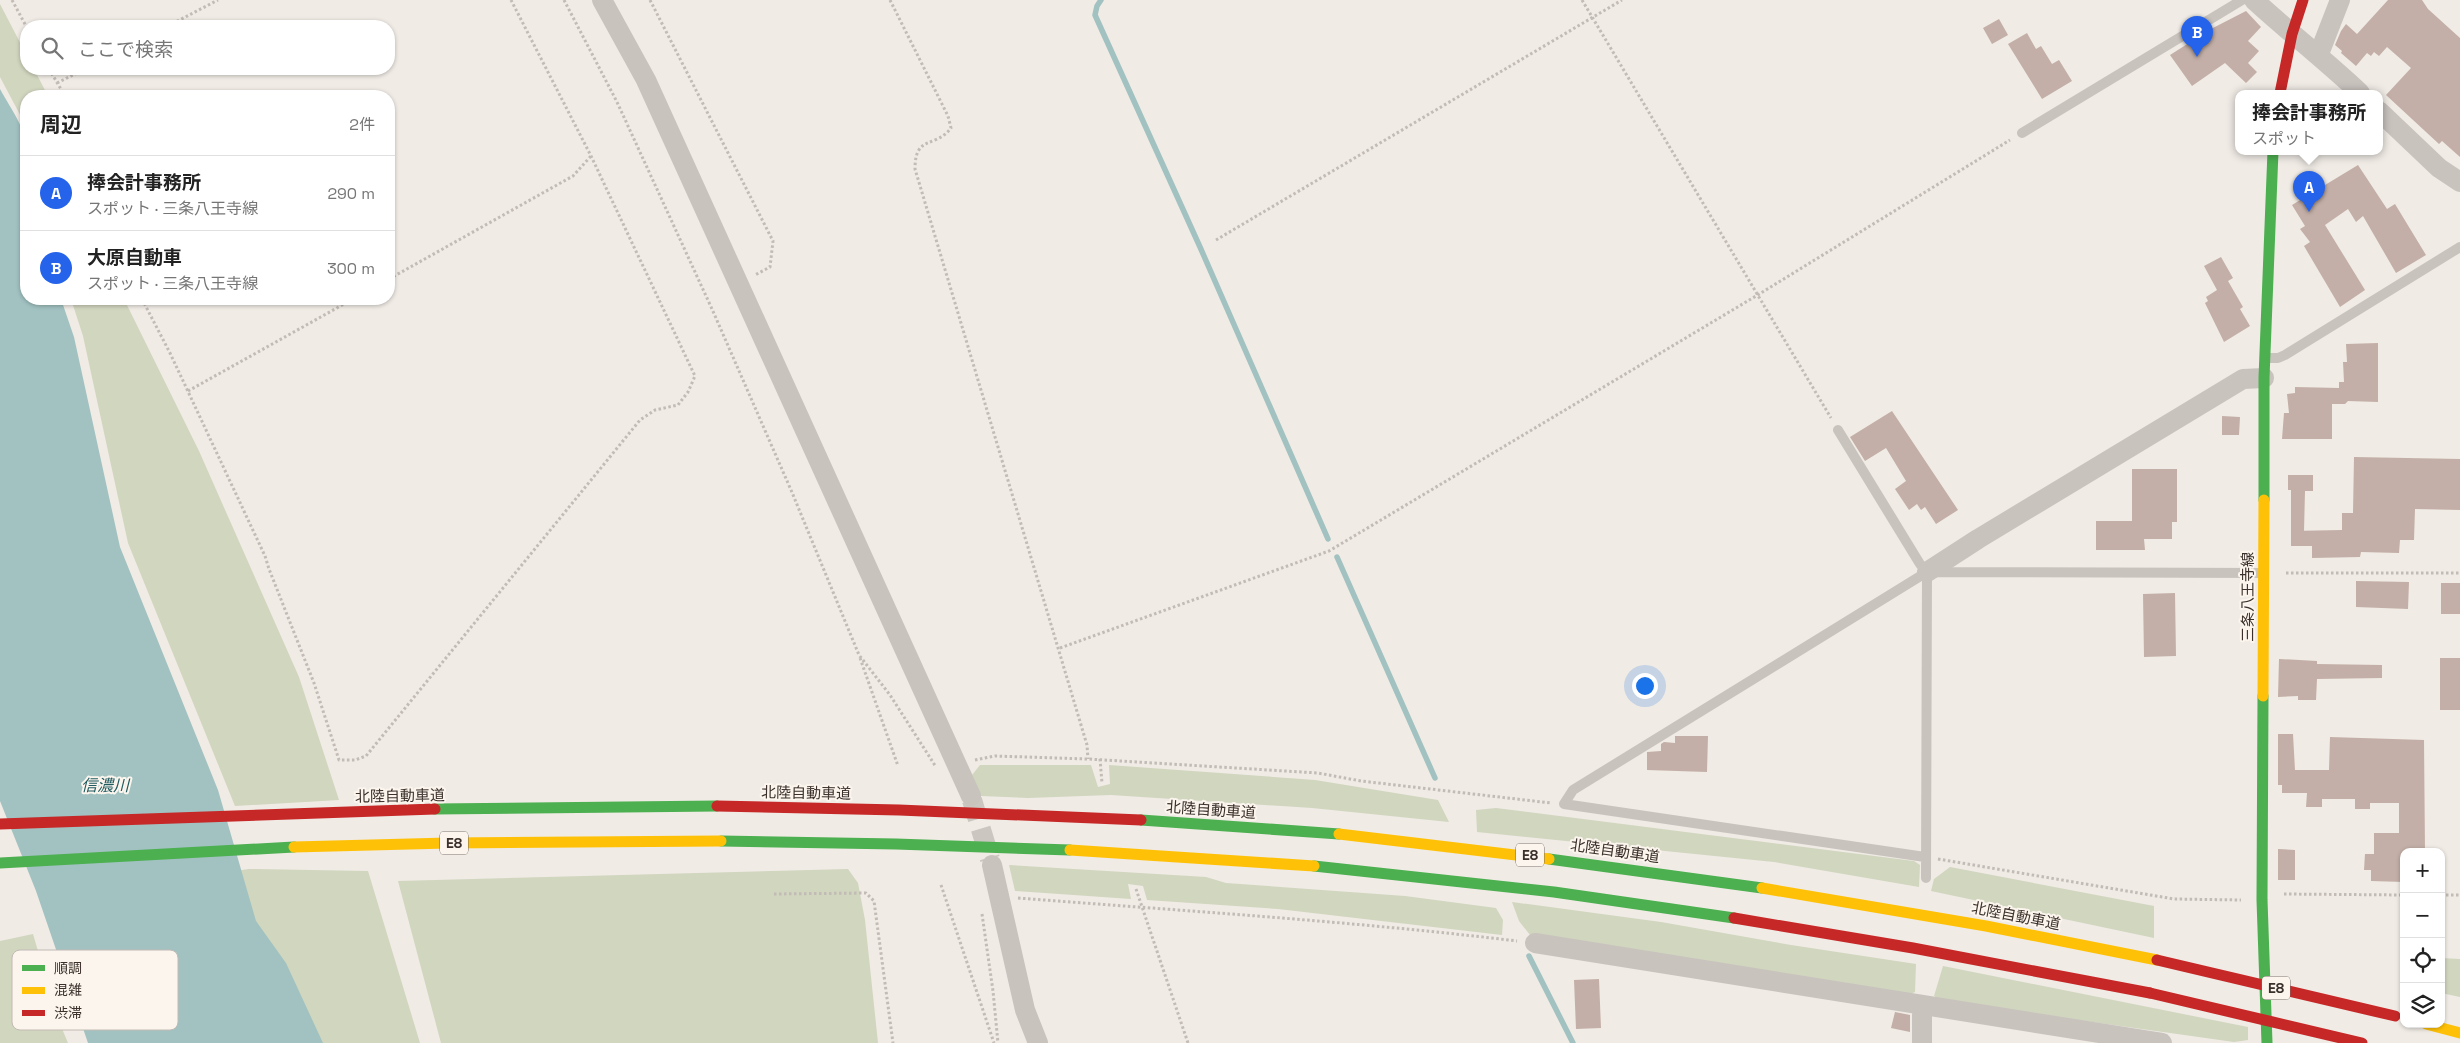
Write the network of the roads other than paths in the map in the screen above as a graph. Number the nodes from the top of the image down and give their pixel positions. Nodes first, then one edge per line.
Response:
1 (602, 0) edge
2 (2242, 0) edge
3 (2254, 0) edge
4 (2303, 0) edge
5 (2340, 0) edge
6 (2292, 34) junction
7 (2319, 54) junction
8 (2281, 90) edge
9 (2357, 90) edge
10 (2383, 115) edge
11 (2022, 133) road end
12 (2273, 155) edge
13 (2460, 182) edge
14 (2460, 248) edge
15 (2264, 358) junction
16 (2264, 378) junction
17 (1838, 430) road end
18 (1927, 572) junction
19 (2263, 573) junction
20 (964, 783) tunnel mouth
21 (0, 824) edge
22 (1925, 857) junction
23 (0, 863) edge
24 (992, 865) tunnel mouth
25 (1926, 878) dead end
26 (1536, 943) road end
27 (1922, 1006) junction
28 (2400, 1017) edge
29 (2441, 1028) edge
30 (2460, 1033) edge
31 (1038, 1043) edge
32 (1922, 1043) edge
33 (2162, 1043) edge
34 (2267, 1043) edge
35 (2362, 1043) edge

1 - 20 street
2 - 11 lane
3 - 6 street
4 - 6 main road
5 - 7 street
6 - 7 street
6 - 8 main road
7 - 9 street
10 - 13 street
12 - 15 main road, 三条八王寺線
14 - 15 lane
15 - 16 main road, 三条八王寺線
16 - 18 street
16 - 19 main road, 三条八王寺線
17 - 18 lane
18 - 19 lane
18 - 22 lane
18 - 22 lane
19 - 34 main road, 三条八王寺線
21 - 28 main road, 北陸自動車道 / E8, bridge
22 - 25 lane
23 - 35 main road, E8, bridge
24 - 31 street
26 - 27 street
27 - 32 street
27 - 33 street
29 - 30 main road

